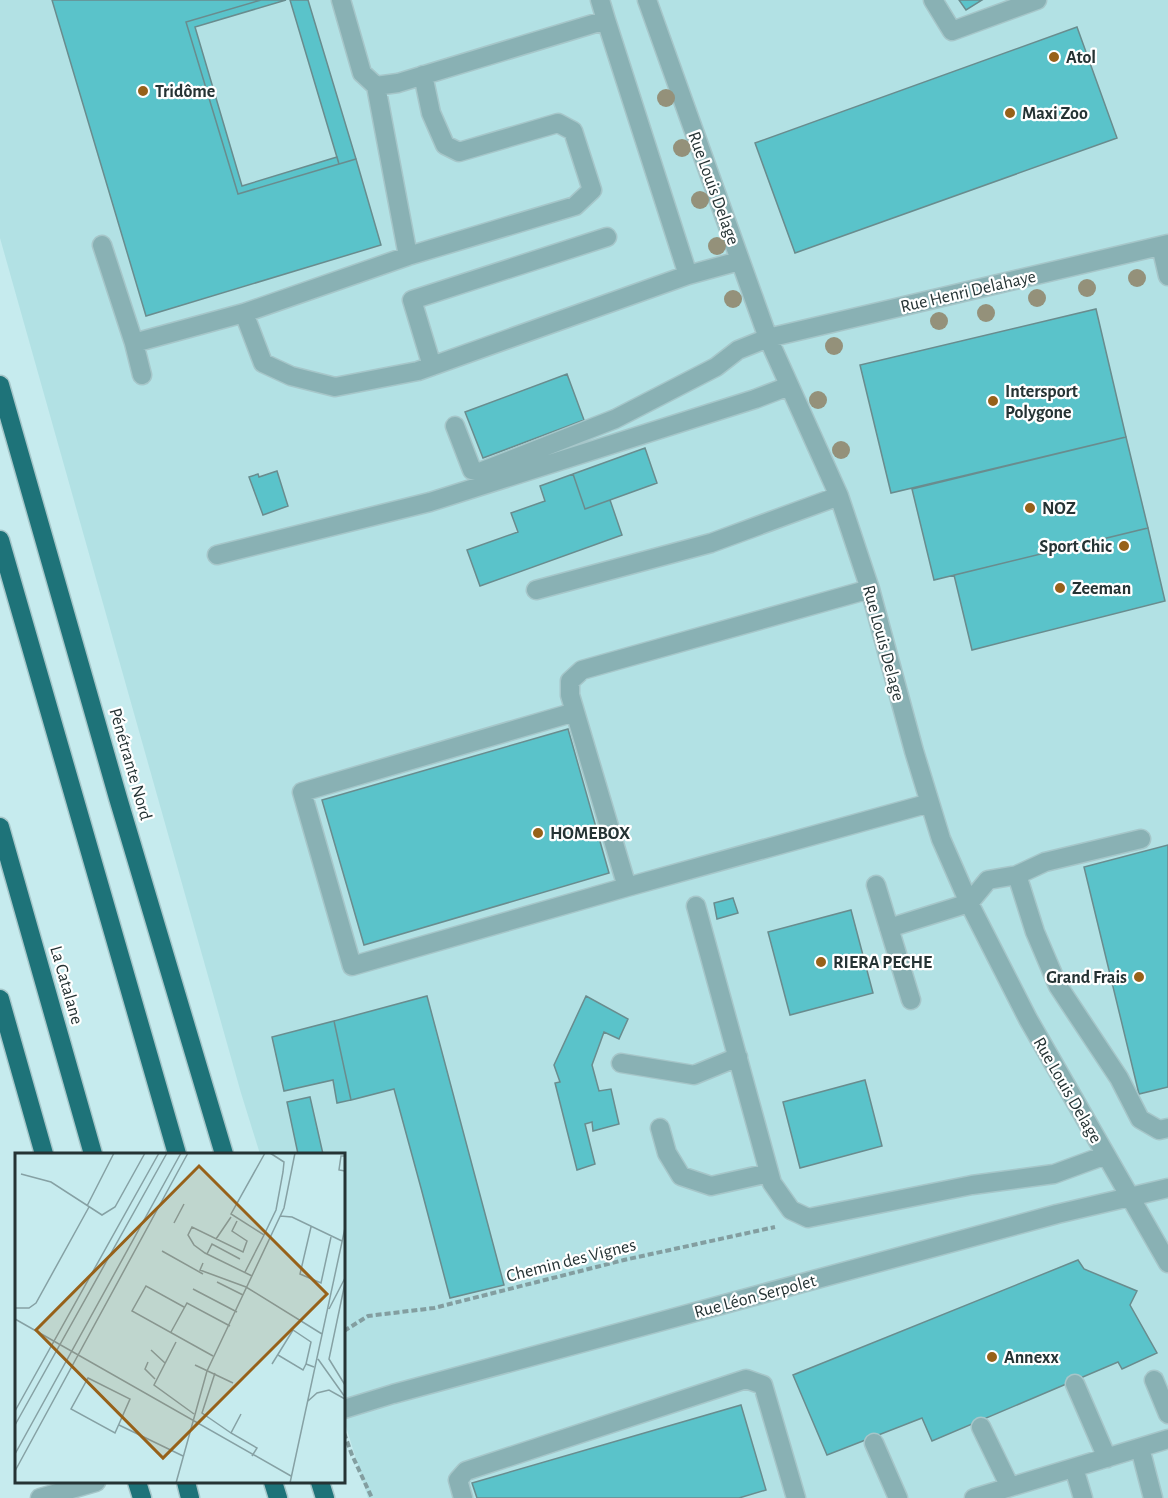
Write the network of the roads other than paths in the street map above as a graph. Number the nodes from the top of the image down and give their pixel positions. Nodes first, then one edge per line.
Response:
1 (341, 0) edge
2 (600, 0) edge
3 (647, 0) edge
4 (933, 0) edge
5 (1037, 0) edge
6 (606, 20) junction
7 (423, 75) junction
8 (376, 86) junction
9 (607, 237) dead end
10 (102, 245) dead end
11 (1165, 245) edge
12 (408, 255) junction
13 (740, 261) junction
14 (688, 275) junction
15 (1168, 276) edge
16 (244, 313) junction
17 (768, 338) junction
18 (134, 343) junction
19 (432, 366) junction
20 (142, 375) dead end
21 (0, 385) edge
22 (789, 386) junction
23 (455, 426) dead end
24 (838, 496) junction
25 (0, 540) edge
26 (217, 555) dead end
27 (870, 589) junction
28 (536, 590) dead end
29 (575, 712) junction
30 (930, 803) junction
31 (0, 827) edge
32 (1142, 838) dead end
33 (1017, 875) junction
34 (876, 885) dead end
35 (627, 887) junction
36 (969, 903) junction
37 (696, 906) dead end
38 (889, 927) junction
39 (0, 999) edge
40 (911, 1000) dead end
41 (738, 1057) junction
42 (621, 1063) dead end
43 (660, 1128) dead end
44 (1168, 1128) edge
45 (43, 1153) edge
46 (92, 1153) edge
47 (176, 1153) edge
48 (223, 1153) edge
49 (1106, 1155) junction
50 (769, 1173) junction
51 (1168, 1188) edge
52 (1131, 1198) junction
53 (1168, 1263) edge
54 (1154, 1380) dead end
55 (1075, 1384) dead end
56 (345, 1408) edge
57 (1168, 1414) edge
58 (981, 1427) dead end
59 (1168, 1439) edge
60 (874, 1443) dead end
61 (1140, 1448) junction
62 (1107, 1458) junction
63 (1074, 1468) junction
64 (92, 1483) edge
65 (137, 1483) edge
66 (186, 1483) edge
67 (273, 1483) edge
68 (320, 1483) edge
69 (1006, 1492) edge
70 (40, 1498) edge
71 (142, 1498) edge
72 (190, 1498) edge
73 (278, 1498) edge
74 (325, 1498) edge
75 (463, 1498) edge
76 (796, 1498) edge
77 (898, 1498) edge
78 (974, 1498) edge
79 (1083, 1498) edge
80 (1153, 1498) edge

1 - 8 street
2 - 6 street
3 - 13 street, Rue Louis Delage
4 - 5 street
6 - 7 street
6 - 14 street
7 - 8 street
7 - 12 street
8 - 12 street
9 - 19 street
10 - 18 street
11 - 15 street
11 - 17 street, Rue Henri Delahaye
12 - 16 street
13 - 14 street
13 - 17 street, Rue Louis Delage
14 - 19 street
16 - 18 street
16 - 19 street
17 - 22 street, Rue Louis Delage
17 - 23 street, Rue Henri Delahaye
18 - 20 street
21 - 48 highway, Pénétrante Nord
22 - 24 street, Rue Louis Delage
22 - 26 street
24 - 27 street, Rue Louis Delage
24 - 28 street
25 - 47 highway
27 - 29 street
27 - 30 street, Rue Louis Delage
29 - 35 street
29 - 35 street
30 - 35 street
30 - 36 street, Rue Louis Delage
31 - 46 highway, La Catalane
32 - 33 street
33 - 36 street
33 - 44 street
34 - 38 street
36 - 38 street
36 - 49 street, Rue Louis Delage
37 - 41 street
38 - 40 street
39 - 45 highway
41 - 42 street
41 - 50 street
43 - 50 street
49 - 50 street
49 - 52 street, Rue Louis Delage
51 - 52 street, Rue Léon Serpolet
52 - 53 street, Rue Louis Delage
52 - 56 street, Rue Léon Serpolet
54 - 57 street
55 - 62 street
58 - 69 street
59 - 61 street
60 - 77 street
61 - 62 street
61 - 80 street
62 - 63 street
63 - 69 street
63 - 79 street
64 - 70 street
65 - 71 highway
66 - 72 highway
67 - 73 highway
68 - 74 highway
69 - 78 street
75 - 76 street

